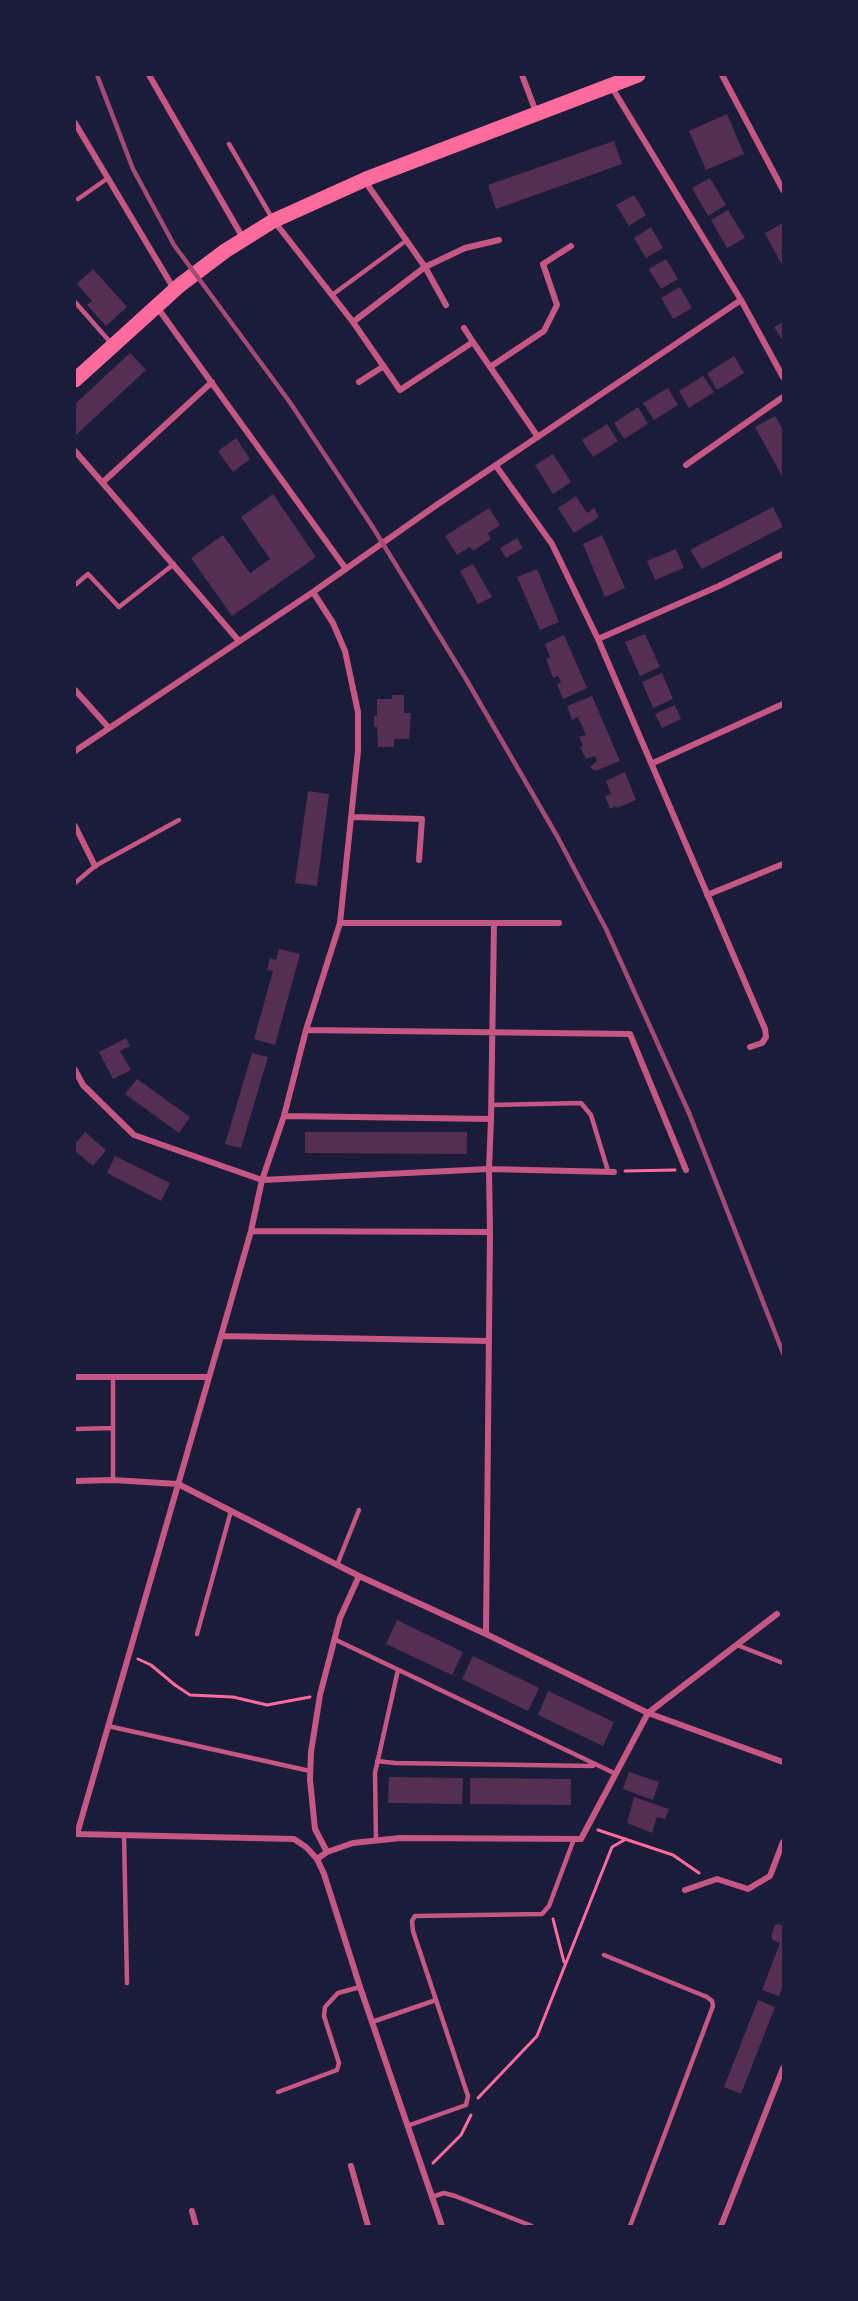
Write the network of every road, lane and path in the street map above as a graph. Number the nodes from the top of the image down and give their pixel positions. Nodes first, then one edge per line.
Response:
1 (149, 75) edge
2 (522, 75) edge
3 (638, 75) edge
4 (722, 75) edge
5 (610, 86) junction
6 (536, 112) junction
7 (75, 123) edge
8 (229, 144) dead end
9 (108, 178) junction
10 (366, 178) junction
11 (783, 190) edge
12 (78, 199) dead end
13 (273, 220) junction
14 (244, 240) junction
15 (407, 240) junction
16 (499, 240) dead end
17 (571, 246) dead end
18 (425, 267) junction
19 (177, 288) junction
20 (332, 295) junction
21 (741, 300) junction
22 (75, 302) edge
23 (156, 305) junction
24 (446, 305) dead end
25 (353, 322) junction
26 (464, 328) dead end
27 (473, 342) junction
28 (113, 345) junction
29 (384, 366) junction
30 (490, 367) junction
31 (783, 377) edge
32 (75, 380) edge
33 (212, 382) junction
34 (359, 382) dead end
35 (783, 397) edge
36 (538, 437) junction
37 (75, 451) edge
38 (686, 465) dead end
39 (496, 466) junction
40 (103, 483) junction
41 (783, 554) edge
42 (174, 564) junction
43 (346, 569) junction
44 (75, 585) edge
45 (313, 592) junction
46 (598, 639) junction
47 (239, 641) junction
48 (75, 690) edge
49 (783, 704) edge
50 (109, 728) junction
51 (75, 751) edge
52 (652, 763) junction
53 (351, 817) junction
54 (179, 820) dead end
55 (75, 826) edge
56 (419, 860) dead end
57 (783, 864) edge
58 (95, 866) junction
59 (75, 883) edge
60 (707, 895) junction
61 (340, 923) junction
62 (494, 923) junction
63 (559, 923) dead end
64 (306, 1030) junction
65 (492, 1032) junction
66 (750, 1047) dead end
67 (75, 1070) edge
68 (491, 1105) junction
69 (284, 1116) junction
70 (491, 1119) junction
71 (489, 1169) junction
72 (686, 1170) joint
73 (611, 1172) junction
74 (262, 1180) junction
75 (251, 1231) junction
76 (490, 1233) junction
77 (221, 1336) junction
78 (489, 1341) junction
79 (75, 1377) edge
80 (113, 1377) junction
81 (209, 1377) junction
82 (75, 1428) edge
83 (112, 1428) junction
84 (113, 1480) junction
85 (75, 1481) edge
86 (178, 1484) junction
87 (359, 1510) dead end
88 (231, 1511) junction
89 (337, 1565) junction
90 (359, 1576) junction
91 (777, 1614) dead end
92 (197, 1634) dead end
93 (486, 1634) junction
94 (334, 1639) junction
95 (737, 1645) junction
96 (129, 1656) junction
97 (783, 1663) edge
98 (398, 1670) junction
99 (320, 1695) junction
100 (648, 1713) junction
101 (108, 1726) junction
102 (377, 1761) junction
103 (783, 1762) edge
104 (596, 1766) junction
105 (310, 1772) junction
106 (616, 1774) junction
107 (588, 1827) junction
108 (76, 1834) edge
109 (124, 1835) junction
110 (574, 1839) junction
111 (626, 1839) junction
112 (376, 1841) junction
113 (783, 1842) edge
114 (327, 1852) junction
115 (317, 1859) junction
116 (706, 1883) junction
117 (685, 1890) dead end
118 (549, 1906) junction
119 (604, 1955) dead end
120 (565, 1964) junction
121 (127, 1983) dead end
122 (360, 1987) junction
123 (436, 2000) junction
124 (372, 2022) junction
125 (783, 2068) edge
126 (278, 2092) dead end
127 (475, 2105) dead end
128 (471, 2115) dead end
129 (407, 2126) junction
130 (351, 2166) dead end
131 (423, 2172) junction
132 (432, 2197) junction
133 (192, 2211) dead end
134 (196, 2226) edge
135 (368, 2226) edge
136 (442, 2226) edge
137 (532, 2226) edge
138 (630, 2226) edge
139 (721, 2226) edge

1 - 14 street
2 - 6 street
3 - 5 main road
4 - 11 street
5 - 6 main road
5 - 21 street
6 - 10 main road
7 - 9 street
8 - 13 lane
9 - 12 lane
9 - 19 street
10 - 13 main road
10 - 15 street
13 - 14 main road
13 - 20 street
14 - 19 main road
15 - 18 street
15 - 20 lane
16 - 18 street
17 - 30 street
18 - 24 street
18 - 25 street
19 - 23 main road
20 - 25 street
21 - 31 street
21 - 36 street
22 - 28 lane
23 - 28 main road
23 - 33 street
25 - 29 street
26 - 27 street
27 - 29 street
27 - 30 street
28 - 32 main road
29 - 34 street
30 - 36 street
33 - 40 street
33 - 43 street
35 - 38 street
36 - 39 street
37 - 40 street
39 - 43 street
39 - 46 street
40 - 42 street
41 - 46 street
42 - 44 lane
42 - 47 street
43 - 45 street
45 - 47 street
45 - 53 street
46 - 52 street
47 - 50 street
48 - 50 street
49 - 52 street
50 - 51 street
52 - 60 street
53 - 56 street
53 - 61 street
54 - 58 lane
55 - 58 street
57 - 60 street
58 - 59 lane
60 - 66 street
61 - 62 street
61 - 64 street
62 - 63 street
62 - 65 street
64 - 65 street
64 - 69 street
65 - 68 street
65 - 72 street
67 - 74 street
68 - 70 street
68 - 73 lane
69 - 70 street
69 - 74 street
70 - 71 street
71 - 73 street
71 - 74 street
71 - 76 street
72 - 73 path
74 - 75 street
75 - 76 street
75 - 77 street
76 - 78 street
77 - 78 street
77 - 81 street
78 - 93 street
79 - 80 street
80 - 81 street
80 - 83 lane
81 - 86 street
82 - 83 lane
83 - 84 lane
84 - 85 street
84 - 86 street
86 - 88 street
86 - 96 street
87 - 89 lane
88 - 89 street
88 - 92 lane
89 - 90 street
90 - 93 street
90 - 94 street
91 - 95 street
93 - 100 street
94 - 98 lane
94 - 99 street
95 - 97 lane
95 - 100 street
96 - 99 path
96 - 101 street
98 - 102 lane
98 - 104 lane
99 - 105 street
100 - 103 street
100 - 106 street
101 - 105 lane
101 - 108 street
102 - 104 lane
102 - 112 lane
104 - 106 lane
105 - 114 street
106 - 107 street
107 - 110 street
107 - 111 path
108 - 109 street
109 - 115 street
109 - 121 lane
110 - 112 street
110 - 118 lane
111 - 116 path
111 - 120 path
112 - 114 street
113 - 116 street
114 - 115 street
115 - 122 street
116 - 117 street
118 - 120 path
118 - 123 lane
119 - 138 lane
120 - 127 path
122 - 124 street
122 - 126 lane
123 - 124 lane
123 - 129 lane
124 - 129 street
125 - 139 street
128 - 131 path
129 - 131 street
130 - 135 street
131 - 132 street
132 - 136 street
132 - 137 lane
133 - 134 street

